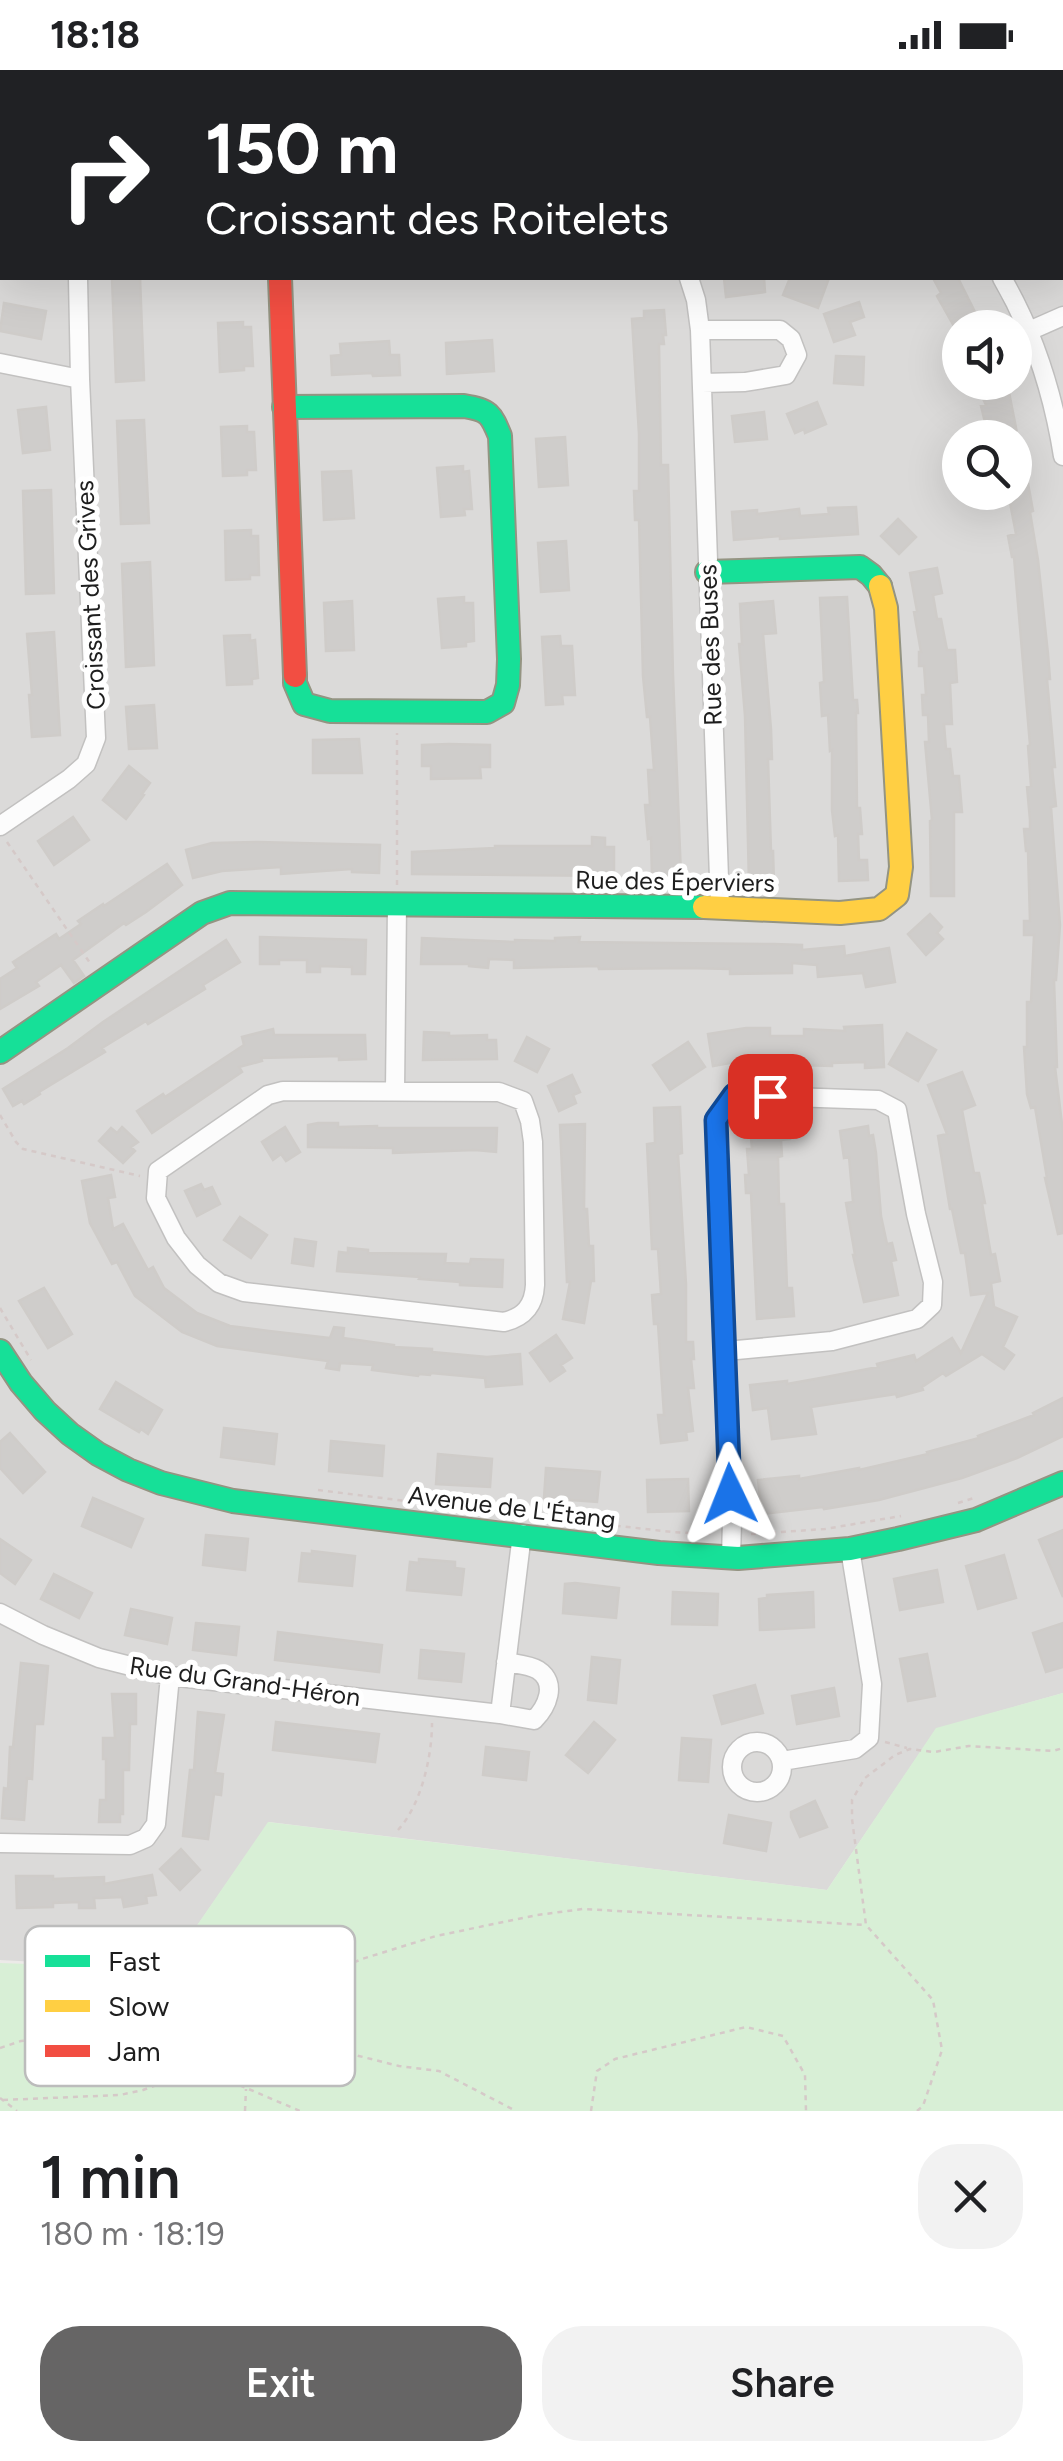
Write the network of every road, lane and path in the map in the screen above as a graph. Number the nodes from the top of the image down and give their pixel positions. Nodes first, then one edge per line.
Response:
1 (78, 280) edge
2 (280, 280) edge
3 (689, 280) edge
4 (1003, 280) edge
5 (1019, 310) edge
6 (1063, 316) edge
7 (700, 330) junction
8 (1032, 330) edge
9 (1032, 337) edge
10 (0, 364) edge
11 (80, 379) junction
12 (702, 383) junction
13 (284, 406) junction
14 (1063, 456) edge
15 (707, 572) junction
16 (397, 711) junction
17 (0, 829) edge
18 (396, 905) junction
19 (720, 908) junction
20 (102, 981) junction
21 (0, 1052) edge
22 (395, 1091) junction
23 (0, 1115) edge
24 (156, 1180) junction
25 (0, 1308) edge
26 (726, 1351) junction
27 (3, 1363) edge
28 (34, 1364) dead end
29 (1063, 1483) edge
30 (317, 1490) dead end
31 (479, 1510) dead end
32 (912, 1514) dead end
33 (559, 1520) dead end
34 (522, 1534) junction
35 (713, 1534) dead end
36 (748, 1534) dead end
37 (850, 1549) junction
38 (731, 1558) junction
39 (1, 1618) edge
40 (506, 1662) junction
41 (170, 1676) junction
42 (432, 1706) junction
43 (500, 1714) junction
44 (870, 1738) junction
45 (1063, 1748) edge
46 (910, 1749) junction
47 (782, 1761) dead end
48 (398, 1830) dead end
49 (0, 1843) edge
50 (866, 1925) junction
51 (355, 1962) edge
52 (25, 2041) edge
53 (0, 2048) edge
54 (355, 2055) edge
55 (153, 2086) edge
56 (241, 2086) edge
57 (246, 2088) junction
58 (1, 2099) edge
59 (17, 2111) edge
60 (245, 2111) edge
61 (300, 2111) edge
62 (516, 2111) edge
63 (591, 2111) edge
64 (806, 2111) edge
65 (917, 2111) edge

1 - 11 street, Croissant des Grives
2 - 13 street
3 - 7 street, Rue des Buses
4 - 5 street
6 - 8 street
7 - 12 street, Rue des Buses
7 - 12 street
9 - 14 street
10 - 11 street
11 - 17 street, Croissant des Grives
12 - 15 street, Rue des Buses
13 - 16 street
13 - 16 street
15 - 19 street, Rue des Buses
15 - 19 street, Rue des Éperviers
16 - 18 path
17 - 20 path
18 - 19 street, Rue des Éperviers
18 - 20 street, Rue des Éperviers
18 - 22 street
20 - 21 street, Rue des Éperviers
22 - 24 street
22 - 24 street
23 - 24 path
25 - 28 path
26 - 26 street
26 - 38 street
27 - 34 street, Avenue de L'Étang
29 - 37 street, Avenue de L'Étang
30 - 31 path
32 - 36 path
33 - 35 path
34 - 38 street, Avenue de L'Étang
34 - 40 street
37 - 38 street, Avenue de L'Étang
37 - 44 street
39 - 41 street, Rue du Grand-Héron
40 - 43 street
40 - 43 street, Rue du Grand-Héron
41 - 42 street, Rue du Grand-Héron
41 - 49 street
42 - 43 street, Rue du Grand-Héron
42 - 48 path
44 - 46 path
44 - 47 street
45 - 46 path
46 - 50 path
50 - 51 path
50 - 65 path
52 - 53 path
54 - 62 path
55 - 58 path
56 - 57 path
57 - 60 path
57 - 61 path
58 - 59 path
63 - 64 path

